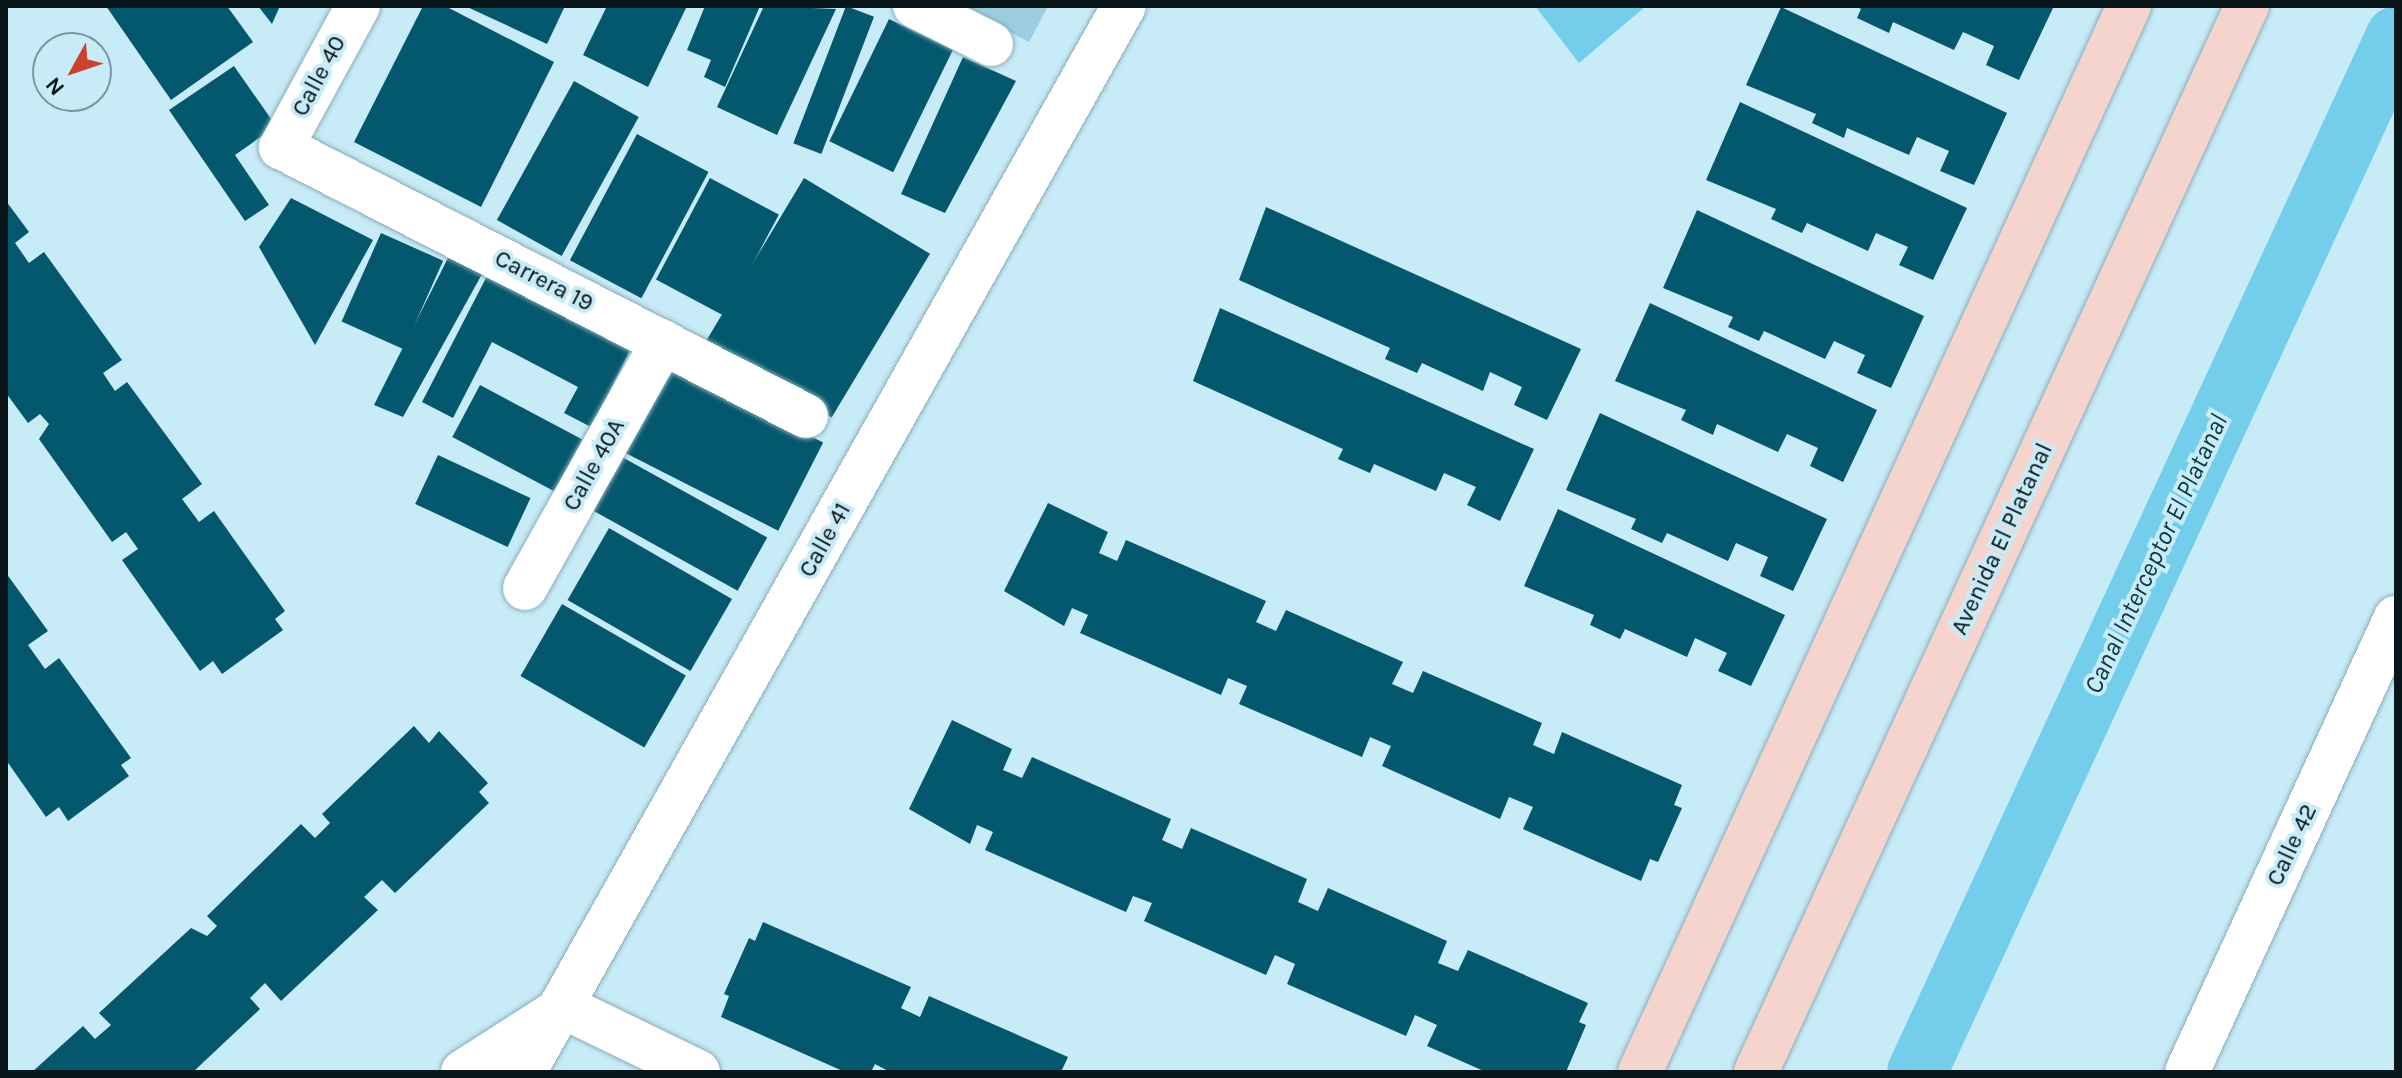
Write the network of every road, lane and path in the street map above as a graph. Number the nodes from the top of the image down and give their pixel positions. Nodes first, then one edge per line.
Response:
1 (358, 6) edge
2 (915, 6) edge
3 (1124, 6) edge
4 (2129, 6) edge
5 (2247, 6) edge
6 (991, 44) dead end
7 (281, 147) joint
8 (663, 342) junction
9 (806, 416) dead end
10 (525, 588) dead end
11 (2396, 618) edge
12 (564, 1007) junction
13 (463, 1072) edge
14 (524, 1072) edge
15 (698, 1072) edge
16 (1640, 1072) edge
17 (1756, 1072) edge
18 (2187, 1072) edge

1 - 7 street, Calle 40
2 - 6 street
3 - 12 street, Calle 41
4 - 16 main road
5 - 17 main road, Avenida El Platanal
7 - 8 street, Carrera 19
8 - 9 street, Carrera 19
8 - 10 street, Calle 40A
11 - 18 street, Calle 42
12 - 13 street
12 - 14 street, Calle 41
12 - 15 street

